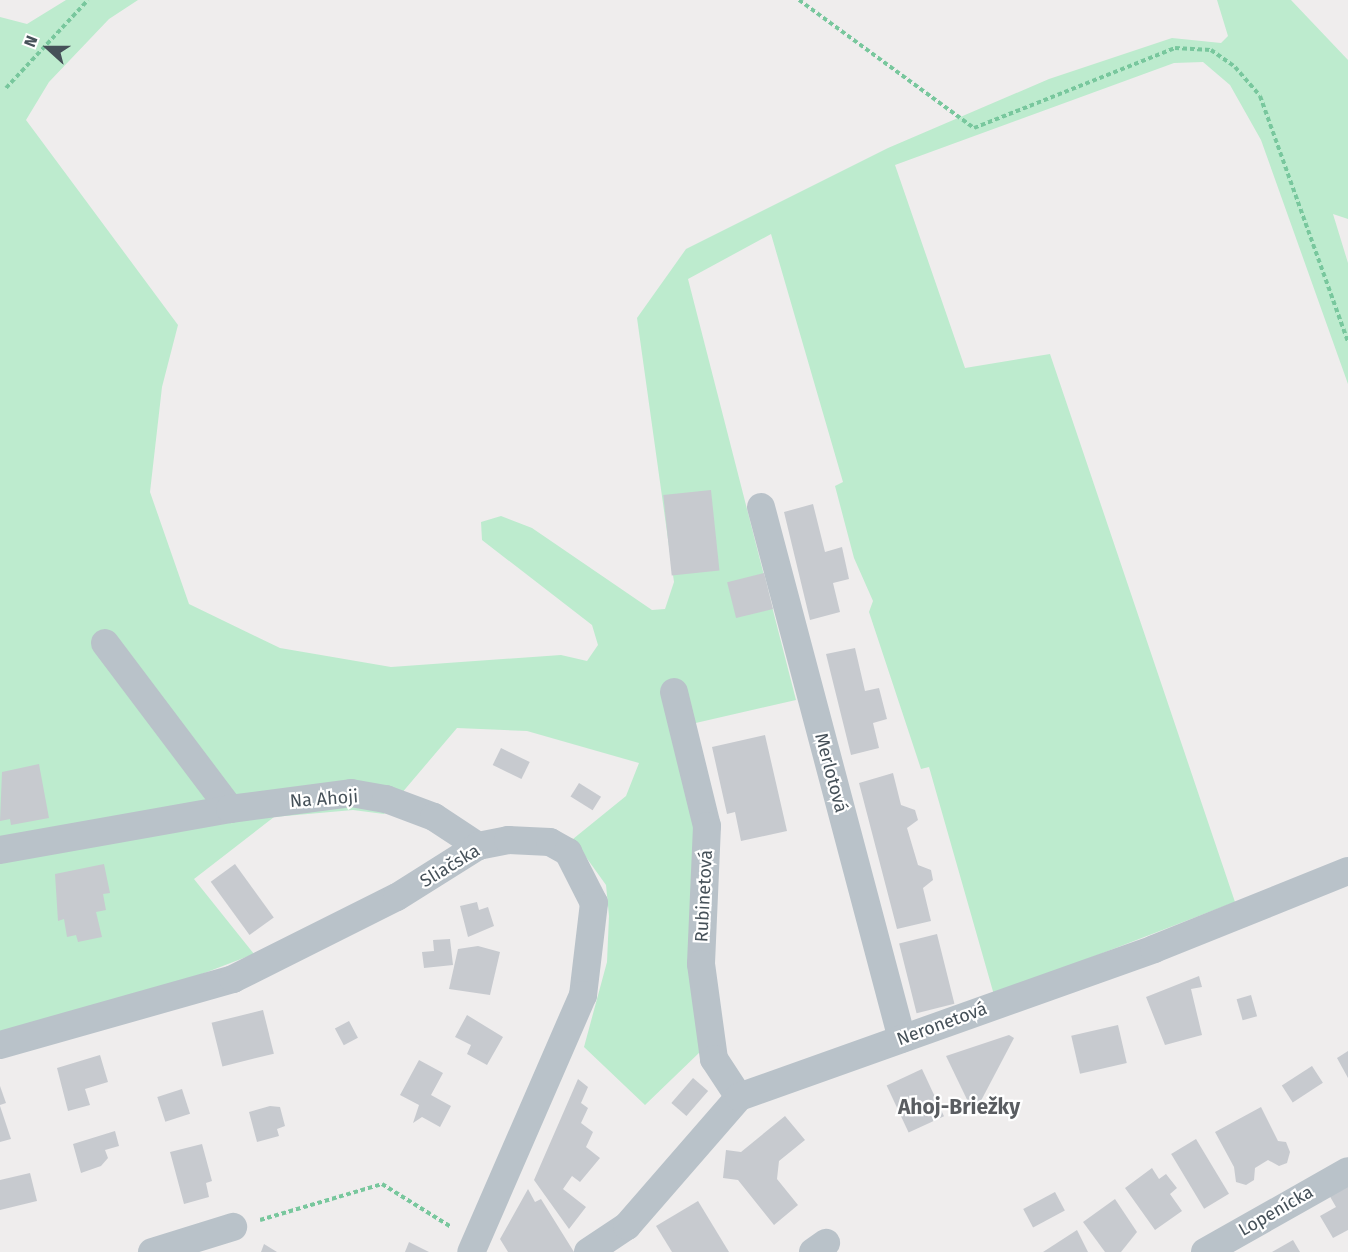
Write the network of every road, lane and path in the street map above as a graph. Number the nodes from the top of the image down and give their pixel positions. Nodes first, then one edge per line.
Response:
1 (88, 0) edge
2 (799, 0) edge
3 (6, 88) dead end
4 (1348, 342) edge
5 (761, 507) dead end
6 (105, 643) dead end
7 (674, 692) dead end
8 (230, 809) junction
9 (478, 846) junction
10 (0, 850) edge
11 (1348, 871) edge
12 (902, 1040) junction
13 (0, 1045) edge
14 (739, 1097) junction
15 (1348, 1171) edge
16 (426, 1212) dead end
17 (233, 1227) joint
18 (152, 1252) edge
19 (471, 1252) edge
20 (588, 1252) edge
21 (1205, 1252) edge

1 - 3 path
2 - 4 path
5 - 12 street, Merlotová
6 - 8 street
7 - 14 street, Rubinetová
8 - 9 street, Na Ahoji
8 - 10 street, Na Ahoji
9 - 13 street, Sliačska
9 - 19 street, Sliačska
11 - 12 street, Neronetová
12 - 14 street, Neronetová
14 - 20 street, Neronetová
15 - 21 street, Lopenícka
16 - 17 path
17 - 18 street

